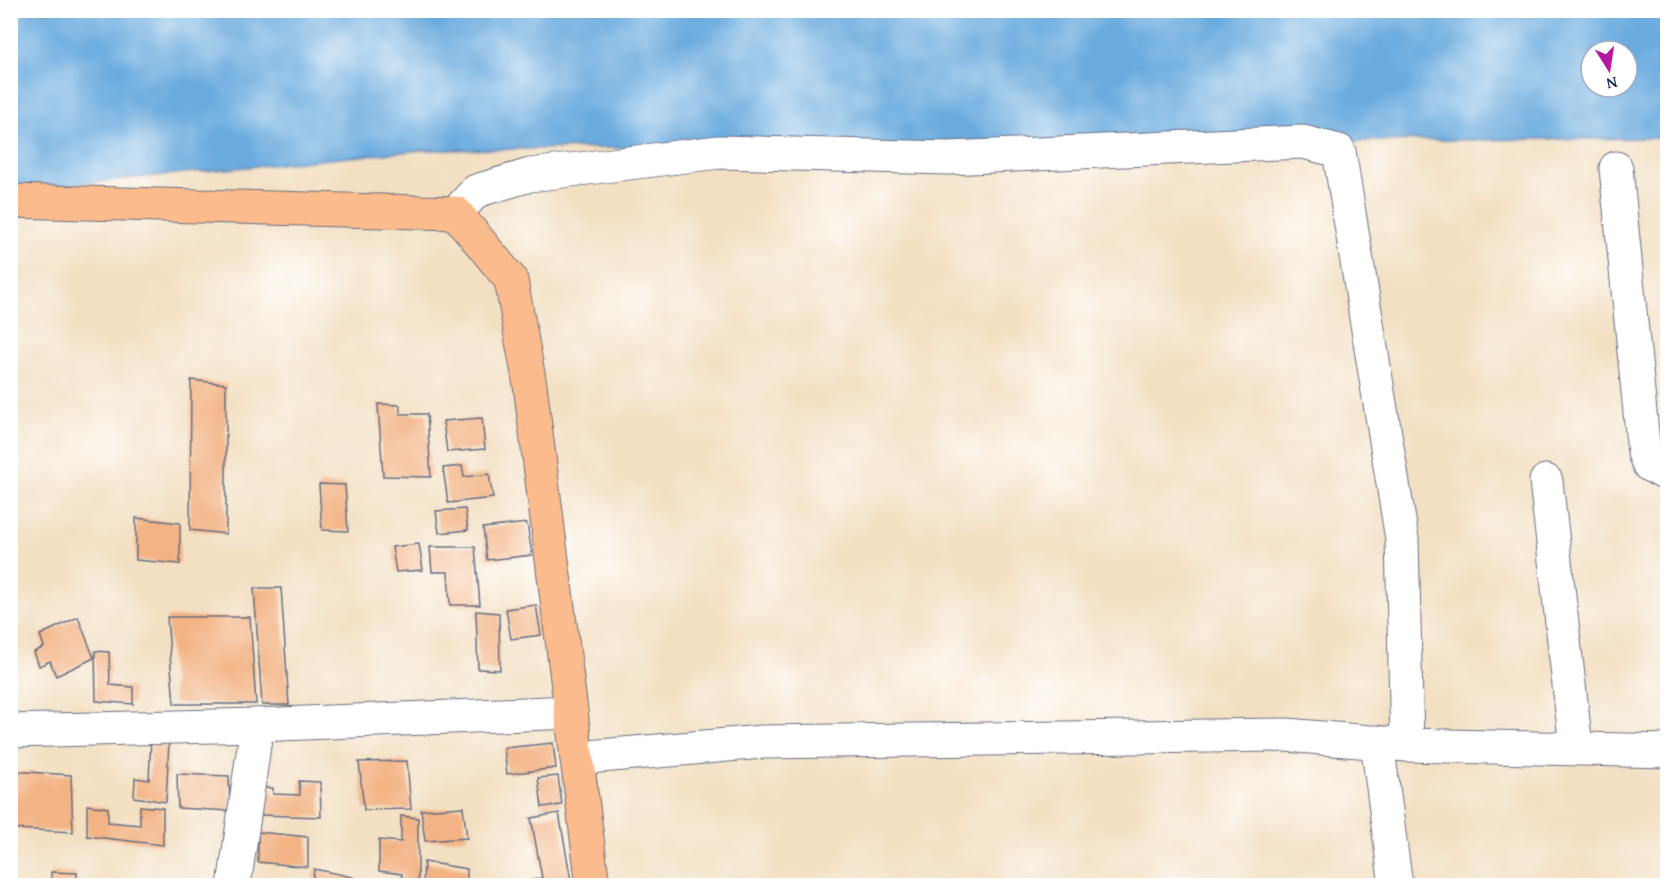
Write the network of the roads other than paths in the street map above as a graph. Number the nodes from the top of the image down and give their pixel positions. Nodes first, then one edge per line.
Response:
1 (1616, 168) dead end
2 (10, 201) edge
3 (456, 213) junction
4 (1668, 475) edge
5 (1546, 481) dead end
6 (571, 712) junction
7 (257, 725) junction
8 (10, 731) edge
9 (1392, 744) junction
10 (1576, 747) junction
11 (1668, 751) edge
12 (577, 758) junction
13 (234, 885) edge
14 (593, 885) edge
15 (1396, 885) edge

1 - 4 street
2 - 3 main road
3 - 6 main road
3 - 9 street
5 - 10 street
6 - 7 street
6 - 12 main road
7 - 8 street
7 - 13 street
9 - 10 street
9 - 12 street
9 - 15 street
10 - 11 street
12 - 14 main road

